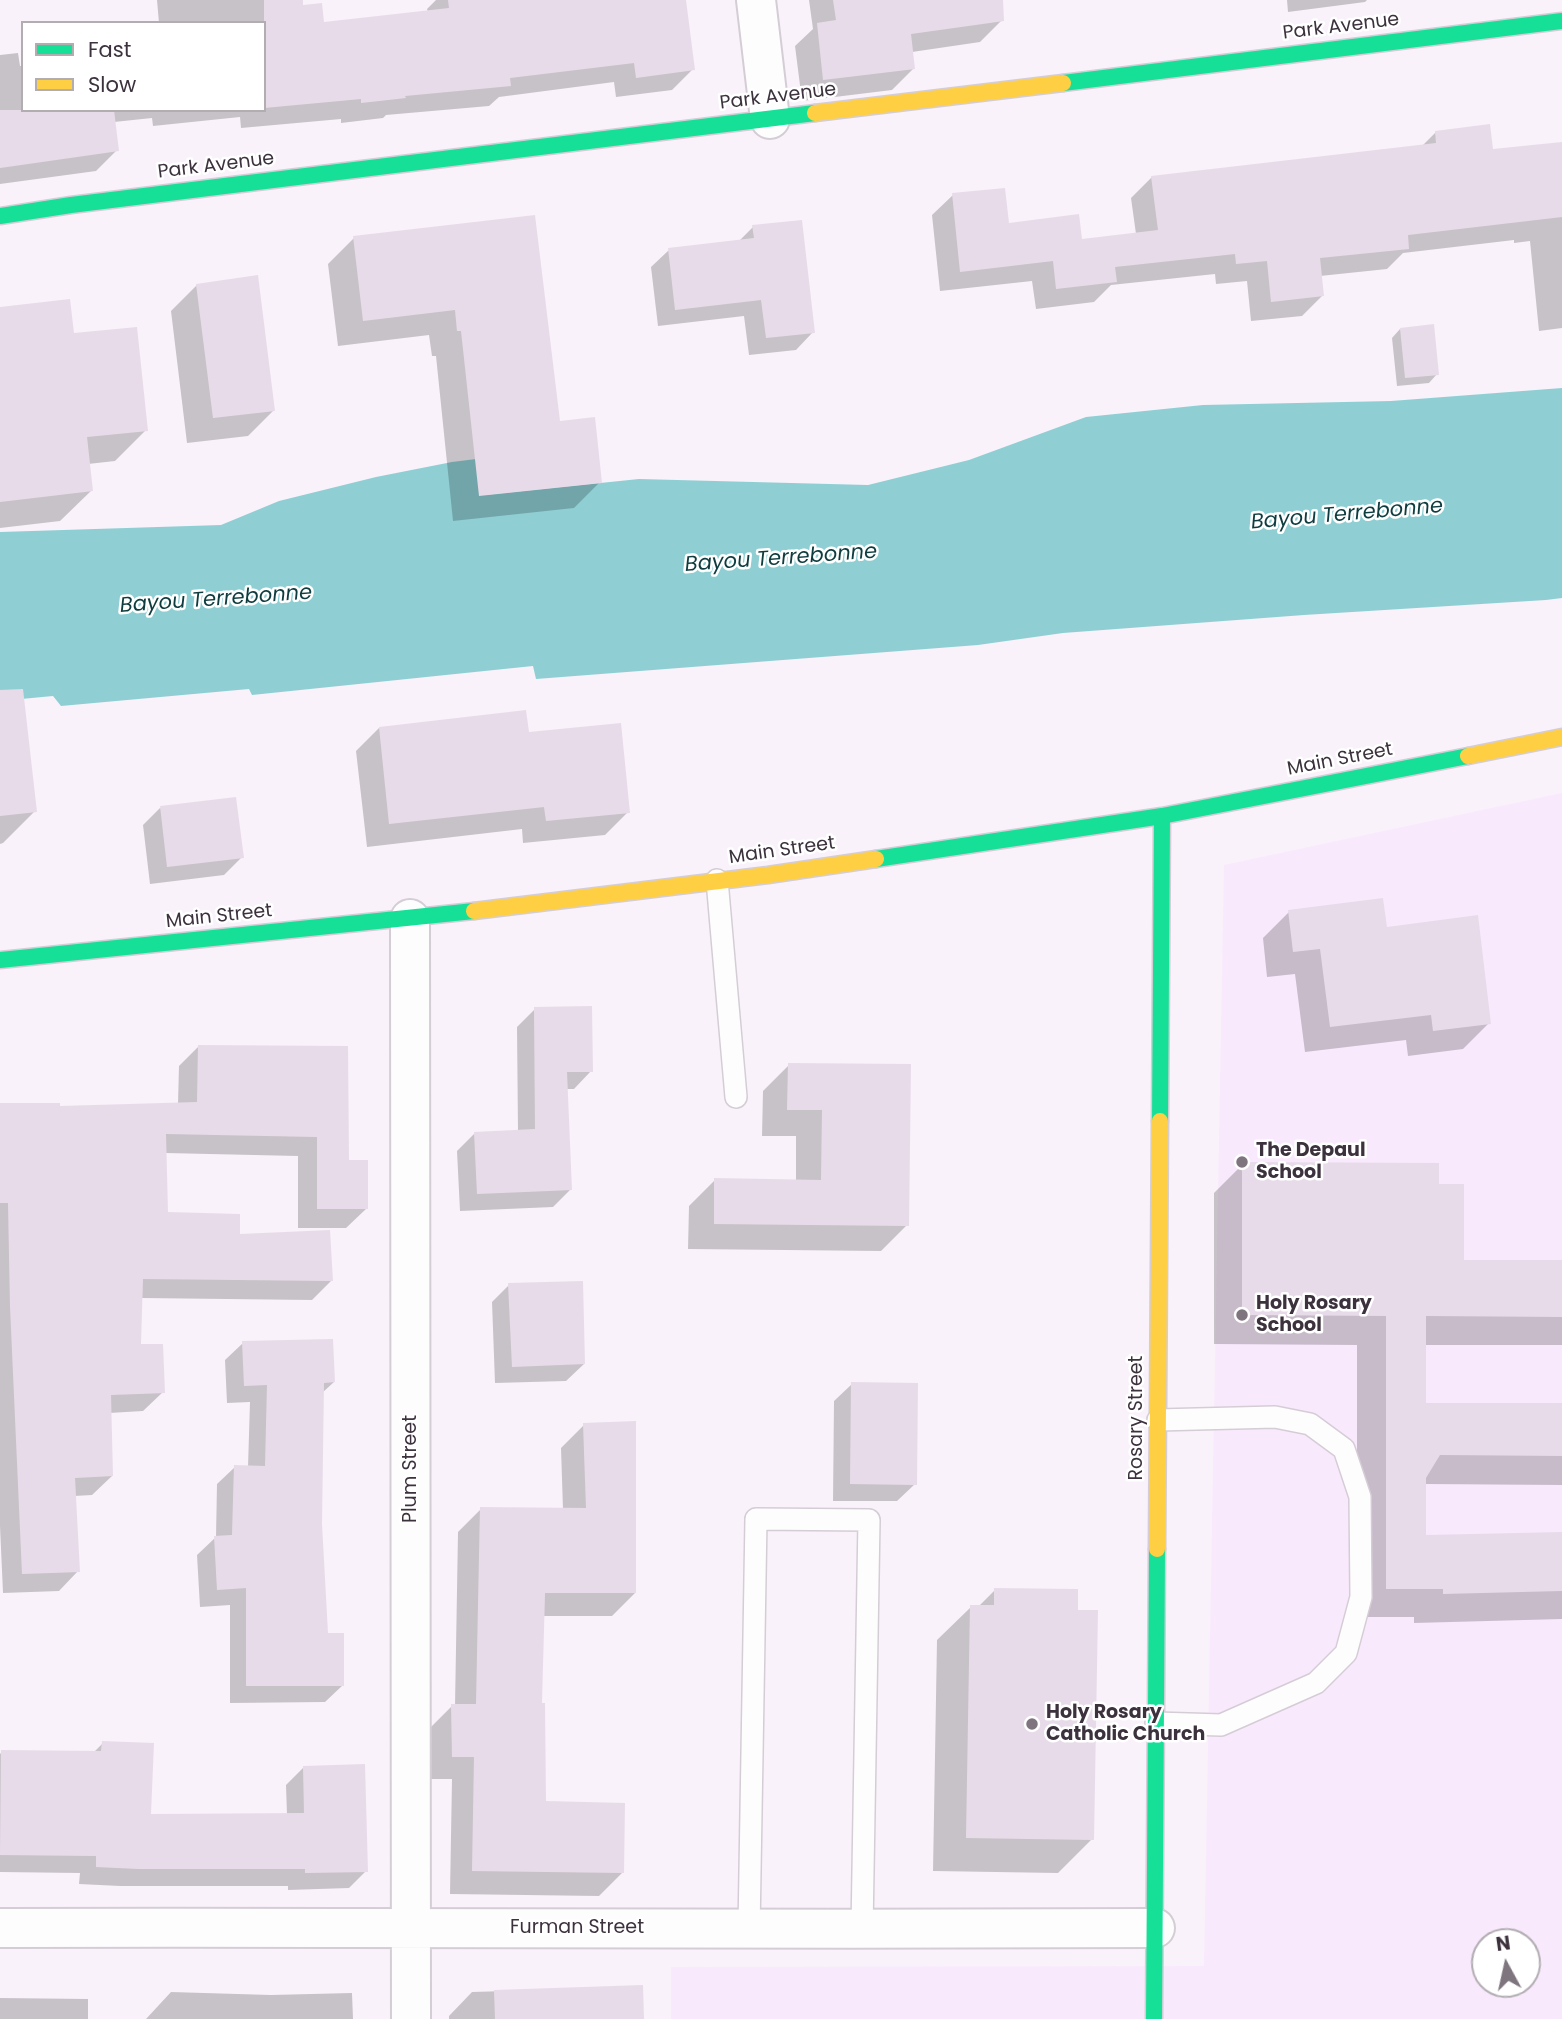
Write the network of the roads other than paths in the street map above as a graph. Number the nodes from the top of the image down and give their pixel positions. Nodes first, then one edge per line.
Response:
1 (756, 0) edge
2 (1562, 20) edge
3 (770, 119) junction
4 (0, 216) edge
5 (1562, 737) edge
6 (1162, 816) junction
7 (717, 880) junction
8 (411, 919) junction
9 (0, 960) edge
10 (736, 1097) dead end
11 (1158, 1420) junction
12 (1156, 1723) junction
13 (412, 1927) junction
14 (0, 1928) edge
15 (1155, 1928) junction
16 (749, 1929) junction
17 (862, 1929) junction
18 (411, 2019) edge
19 (1154, 2019) edge

1 - 3 street
2 - 3 main road, Park Avenue
3 - 4 main road, Park Avenue
5 - 6 main road, Main Street
6 - 7 main road, Main Street
6 - 11 main road, Rosary Street
7 - 8 main road, Main Street
7 - 10 lane
8 - 9 main road, Main Street
8 - 13 street, Plum Street
11 - 12 main road, Rosary Street
11 - 12 lane
12 - 15 main road, Rosary Street
13 - 14 street, Furman Street
13 - 16 street, Furman Street
13 - 18 street, Plum Street
15 - 17 street, Furman Street
15 - 19 main road, Rosary Street
16 - 17 street, Furman Street
16 - 17 lane

